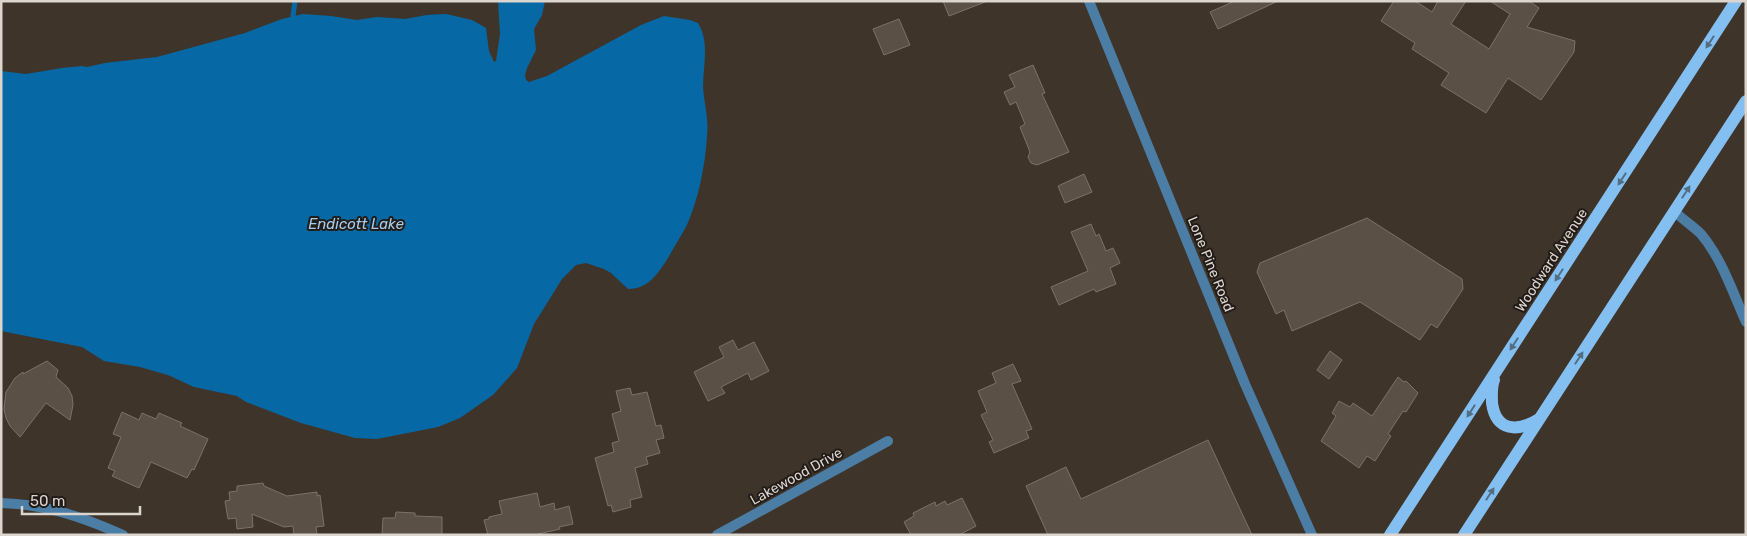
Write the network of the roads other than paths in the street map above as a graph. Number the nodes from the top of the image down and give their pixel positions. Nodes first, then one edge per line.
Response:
1 (1089, 1) edge
2 (1736, 1) edge
3 (1746, 101) edge
4 (1674, 212) junction
5 (1746, 322) edge
6 (1497, 370) junction
7 (1539, 419) junction
8 (888, 441) dead end
9 (1, 503) edge
10 (123, 535) edge
11 (717, 535) edge
12 (1312, 535) edge
13 (1390, 535) edge
14 (1464, 535) edge

1 - 12 street, Lone Pine Road
2 -> 6 main road, Woodward Avenue
4 -> 3 main road
4 - 5 street
7 -> 4 main road
6 - 7 main road
6 -> 13 main road, Woodward Avenue
14 -> 7 main road
8 - 11 street, Lakewood Drive
9 - 10 street

